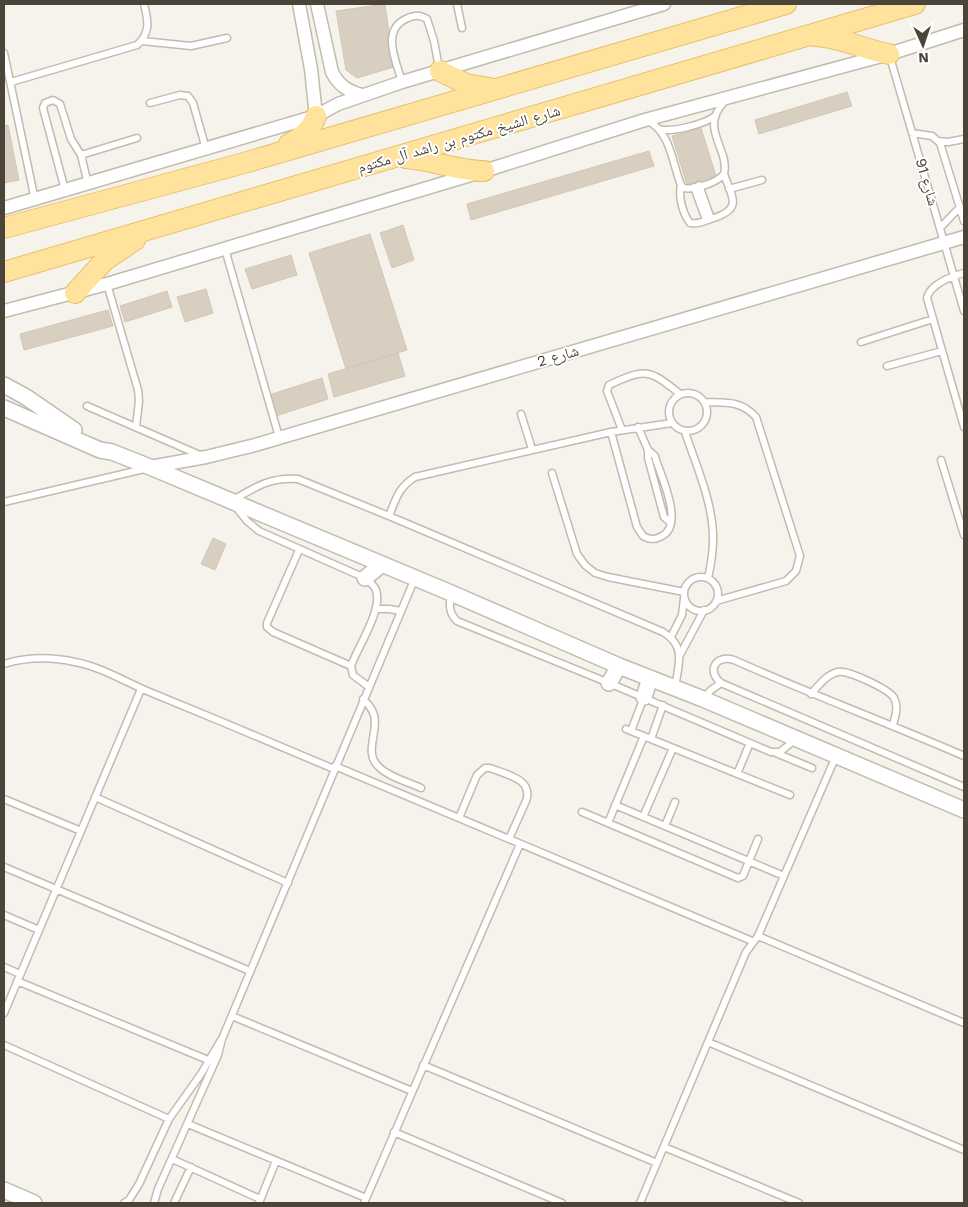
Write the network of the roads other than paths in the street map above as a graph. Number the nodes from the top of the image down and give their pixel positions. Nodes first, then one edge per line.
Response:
1 (144, 4) edge
2 (299, 4) edge
3 (317, 4) edge
4 (457, 4) edge
5 (664, 4) edge
6 (786, 4) edge
7 (915, 4) edge
8 (462, 28) dead end
9 (964, 30) edge
10 (805, 36) junction
11 (227, 38) dead end
12 (142, 41) junction
13 (4, 53) edge
14 (889, 54) junction
15 (440, 71) junction
16 (11, 82) junction
17 (402, 82) junction
18 (495, 88) junction
19 (362, 96) junction
20 (730, 97) junction
21 (150, 103) dead end
22 (316, 116) junction
23 (715, 116) junction
24 (645, 120) junction
25 (659, 129) junction
26 (912, 132) junction
27 (137, 138) dead end
28 (964, 139) edge
29 (938, 140) junction
30 (206, 149) junction
31 (81, 155) junction
32 (261, 158) junction
33 (397, 158) junction
34 (484, 171) junction
35 (724, 174) junction
36 (762, 180) dead end
37 (88, 184) junction
38 (680, 185) junction
39 (697, 186) junction
40 (729, 189) junction
41 (65, 190) junction
42 (35, 200) junction
43 (960, 207) junction
44 (4, 208) edge
45 (709, 220) junction
46 (964, 221) edge
47 (154, 227) junction
48 (4, 228) edge
49 (940, 228) junction
50 (964, 237) edge
51 (944, 243) junction
52 (225, 249) junction
53 (4, 272) edge
54 (964, 273) edge
55 (954, 275) junction
56 (107, 284) junction
57 (75, 293) junction
58 (4, 311) edge
59 (964, 311) edge
60 (932, 319) junction
61 (861, 342) dead end
62 (942, 350) junction
63 (887, 366) dead end
64 (4, 385) edge
65 (680, 394) junction
66 (956, 399) junction
67 (964, 401) edge
68 (704, 402) junction
69 (87, 406) dead end
70 (4, 408) edge
71 (521, 414) dead end
72 (672, 423) junction
73 (136, 427) junction
74 (638, 427) junction
75 (964, 427) edge
76 (622, 430) junction
77 (611, 432) junction
78 (685, 432) junction
79 (279, 437) junction
80 (532, 450) junction
81 (112, 452) junction
82 (206, 457) junction
83 (941, 460) dead end
84 (150, 467) junction
85 (552, 473) dead end
86 (230, 501) junction
87 (4, 502) edge
88 (389, 516) junction
89 (964, 535) edge
90 (299, 550) junction
91 (381, 565) junction
92 (365, 578) junction
93 (414, 578) junction
94 (708, 578) junction
95 (451, 593) junction
96 (684, 594) junction
97 (716, 601) junction
98 (376, 609) junction
99 (704, 610) junction
100 (401, 611) junction
101 (671, 637) junction
102 (680, 655) junction
103 (4, 664) edge
104 (351, 666) junction
105 (619, 666) junction
106 (650, 678) junction
107 (609, 682) junction
108 (721, 684) junction
109 (368, 687) junction
110 (675, 688) junction
111 (141, 689) junction
112 (811, 694) junction
113 (644, 697) junction
114 (363, 699) junction
115 (703, 699) junction
116 (663, 705) junction
117 (893, 725) junction
118 (648, 737) junction
119 (796, 739) junction
120 (750, 743) junction
121 (673, 748) junction
122 (775, 753) junction
123 (836, 756) junction
124 (964, 756) edge
125 (335, 768) junction
126 (812, 768) dead end
127 (737, 774) junction
128 (964, 786) edge
129 (421, 788) dead end
130 (790, 795) dead end
131 (95, 797) junction
132 (4, 799) edge
133 (675, 802) dead end
134 (615, 806) junction
135 (964, 810) edge
136 (582, 812) dead end
137 (643, 817) junction
138 (459, 818) junction
139 (608, 823) junction
140 (665, 826) junction
141 (81, 831) junction
142 (509, 839) junction
143 (758, 839) dead end
144 (520, 844) junction
145 (749, 862) junction
146 (4, 867) edge
147 (784, 876) junction
148 (288, 882) junction
149 (57, 888) junction
150 (4, 915) edge
151 (39, 930) junction
152 (758, 936) junction
153 (752, 942) junction
154 (4, 967) edge
155 (250, 972) junction
156 (20, 974) junction
157 (17, 981) junction
158 (4, 1013) edge
159 (232, 1016) junction
160 (964, 1023) edge
161 (222, 1039) junction
162 (708, 1042) junction
163 (4, 1045) edge
164 (208, 1060) junction
165 (423, 1065) junction
166 (412, 1091) junction
167 (169, 1119) junction
168 (188, 1124) junction
169 (394, 1132) junction
170 (664, 1147) junction
171 (964, 1150) edge
172 (172, 1159) junction
173 (276, 1161) junction
174 (657, 1163) junction
175 (191, 1167) junction
176 (4, 1190) edge
177 (260, 1201) edge
178 (365, 1201) edge
179 (34, 1203) edge
180 (124, 1203) edge
181 (154, 1203) edge
182 (174, 1203) edge
183 (562, 1203) edge
184 (640, 1203) edge
185 (798, 1203) edge

1 - 12 lane
2 - 22 street
3 - 19 street
4 - 8 lane
5 - 15 street
6 - 18 main road
7 - 10 main road, شارع الشيخ مكتوم بن راشد آل مكتوم
9 - 14 street
10 - 14 main road
10 - 33 main road, شارع الشيخ مكتوم بن راشد آل مكتوم
11 - 12 lane
12 - 16 lane
13 - 16 lane
14 - 20 street
14 - 26 lane, شارع 91
15 - 17 street
15 - 17 lane
15 - 18 main road
16 - 42 lane
17 - 19 street
18 - 32 main road
19 - 22 street
20 - 23 lane
20 - 24 street
21 - 30 lane
22 - 30 street
22 - 32 main road
23 - 25 lane
23 - 35 lane
24 - 25 lane
24 - 34 street
25 - 38 lane
26 - 29 lane
26 - 49 lane, شارع 91
27 - 31 lane
28 - 29 lane
29 - 43 lane
30 - 37 street
31 - 37 lane
31 - 41 lane
32 - 48 main road
33 - 34 main road
33 - 47 main road, شارع الشيخ مكتوم بن راشد آل مكتوم
34 - 52 street
35 - 39 lane
35 - 40 lane
36 - 40 lane
37 - 41 street
38 - 39 lane
38 - 45 lane
39 - 45 lane
40 - 45 lane
41 - 42 street
42 - 44 street
43 - 46 lane
43 - 49 lane
47 - 53 main road, شارع الشيخ مكتوم بن راشد آل مكتوم
47 - 57 main road
49 - 51 lane, شارع 91
50 - 51 street, شارع 2
51 - 55 lane, شارع 91
51 - 79 street, شارع 2
52 - 56 street
52 - 79 lane
54 - 55 lane
55 - 59 lane, شارع 91
55 - 60 lane
56 - 57 street
56 - 73 lane
57 - 58 street
60 - 61 lane
60 - 62 lane
62 - 63 lane
62 - 66 lane
64 - 81 street
65 - 68 lane
65 - 72 lane
65 - 76 lane
66 - 67 lane
66 - 75 lane
68 - 78 lane
68 - 97 lane
69 - 73 lane
70 - 81 street
71 - 80 lane
72 - 74 lane
72 - 78 lane
73 - 82 lane
74 - 76 lane
74 - 77 lane
76 - 77 lane
77 - 80 lane
78 - 94 lane
79 - 82 street, شارع 2
80 - 88 lane
81 - 84 street
82 - 84 street, شارع 2
83 - 89 lane
84 - 86 street
84 - 87 lane
85 - 96 lane
86 - 88 lane
86 - 90 lane
86 - 91 street
88 - 101 lane
90 - 92 lane
90 - 104 lane
91 - 92 street
91 - 93 street
92 - 98 lane
93 - 95 street
93 - 100 lane
94 - 96 lane
94 - 97 lane
95 - 105 street
95 - 107 lane
96 - 99 lane
96 - 101 lane
97 - 99 lane
98 - 100 lane
98 - 104 lane
99 - 102 lane
100 - 109 lane
101 - 102 lane
102 - 110 lane
103 - 111 lane
104 - 109 lane
105 - 106 street
105 - 107 street
106 - 110 street
106 - 113 street
107 - 113 lane
108 - 112 lane
108 - 115 lane
108 - 128 lane
109 - 114 lane
110 - 115 street
111 - 125 lane
111 - 131 lane
112 - 117 lane
112 - 117 lane
113 - 116 lane
113 - 118 lane
114 - 125 lane
114 - 129 lane
115 - 119 street
116 - 118 lane
116 - 120 lane
117 - 124 lane
118 - 121 lane
118 - 134 lane
119 - 122 lane
119 - 123 street
120 - 122 lane
120 - 127 lane
121 - 127 lane
121 - 137 lane
122 - 126 lane
123 - 135 street
123 - 147 lane
125 - 138 lane
125 - 148 lane
127 - 130 lane
131 - 141 lane
131 - 148 lane
132 - 141 lane
133 - 140 lane
134 - 137 lane
134 - 139 lane
136 - 139 lane
137 - 140 lane
138 - 142 lane
138 - 142 lane
139 - 145 lane
140 - 145 lane
141 - 149 lane
142 - 144 lane
143 - 145 lane
144 - 153 lane
144 - 165 lane
145 - 147 lane
146 - 149 lane
147 - 152 lane
148 - 155 lane
149 - 151 lane
149 - 155 lane
150 - 151 lane
151 - 156 lane
152 - 153 lane
152 - 160 lane
153 - 162 lane
154 - 156 lane
155 - 159 lane
156 - 157 lane
157 - 158 lane
157 - 164 lane
159 - 161 lane
159 - 166 lane
161 - 164 lane
161 - 168 lane
162 - 170 lane
162 - 171 lane
163 - 167 lane
164 - 167 lane
165 - 166 lane
165 - 174 lane
166 - 169 lane
167 - 180 lane
168 - 172 lane
168 - 173 lane
169 - 178 lane
169 - 183 lane
170 - 174 lane
170 - 185 lane
172 - 175 lane
172 - 181 lane
173 - 177 lane
173 - 178 lane
174 - 184 lane
175 - 177 lane
175 - 182 lane
176 - 179 street

